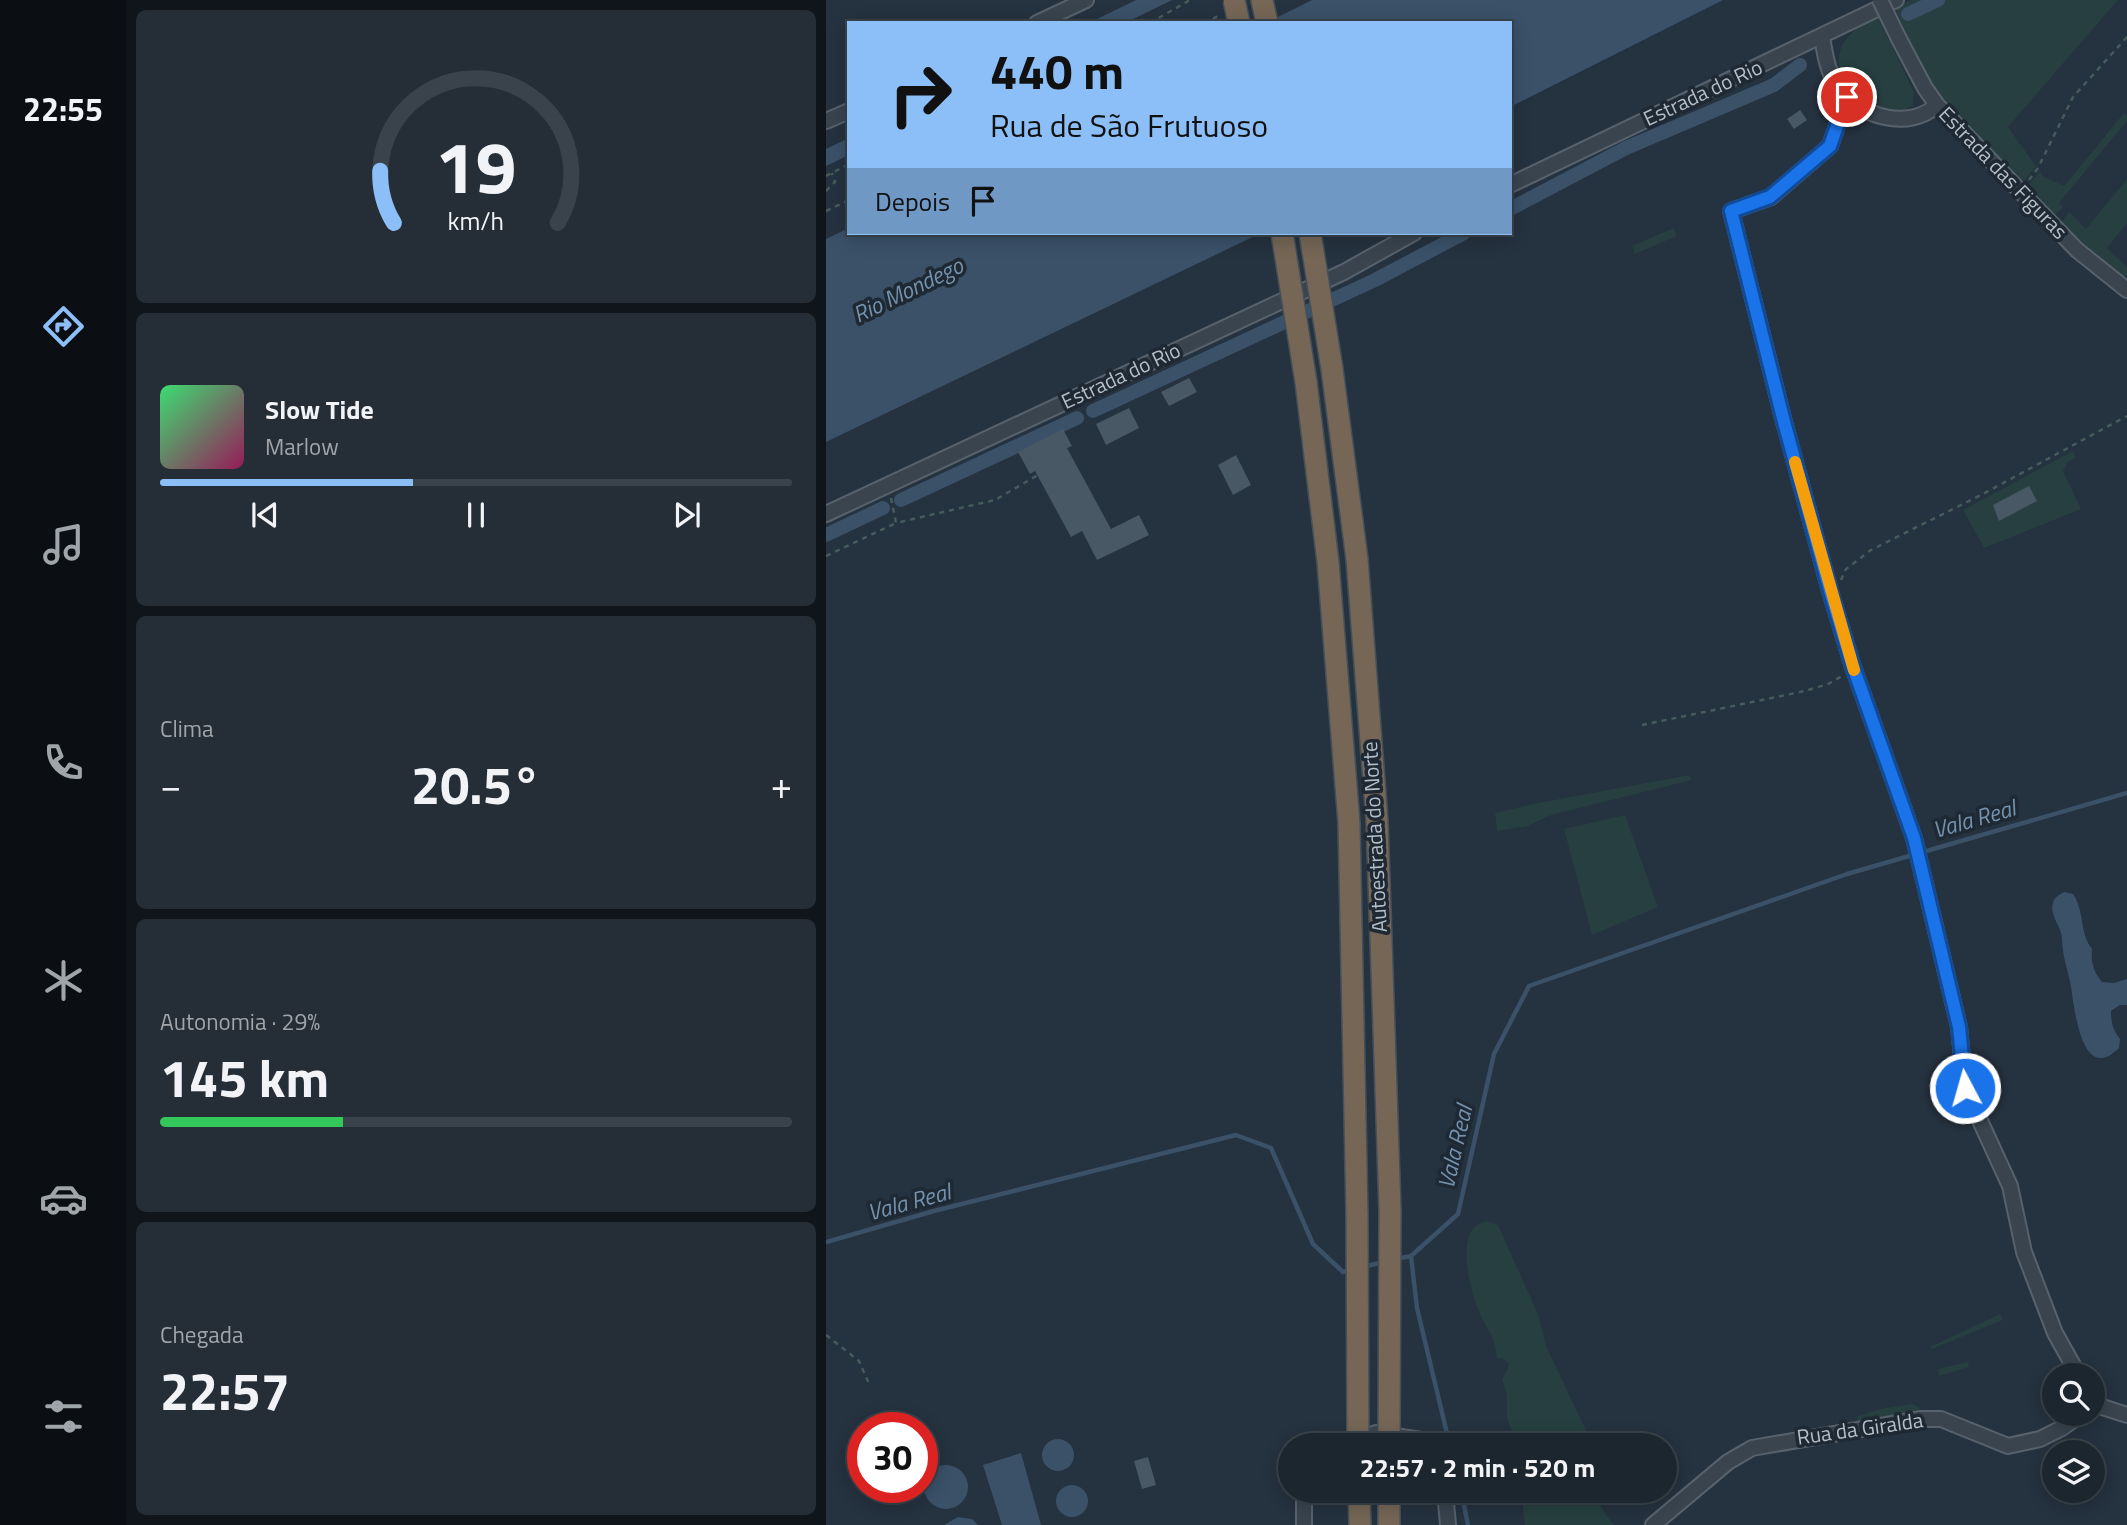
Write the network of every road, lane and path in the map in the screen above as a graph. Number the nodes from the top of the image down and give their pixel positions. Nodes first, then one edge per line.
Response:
1 (1086, 0) edge
2 (1190, 0) edge
3 (1234, 0) edge
4 (1262, 0) edge
5 (1880, 0) edge
6 (1896, 0) edge
7 (1041, 21) edge
8 (1153, 21) edge
9 (1239, 21) edge
10 (1267, 21) edge
11 (1822, 37) junction
12 (2127, 37) edge
13 (1847, 97) junction
14 (1937, 105) junction
15 (847, 112) edge
16 (826, 121) edge
17 (847, 165) edge
18 (832, 173) junction
19 (826, 176) edge
20 (1512, 184) edge
21 (2020, 190) junction
22 (826, 191) edge
23 (847, 201) edge
24 (826, 211) edge
25 (1282, 235) edge
26 (1310, 235) edge
27 (1410, 235) edge
28 (2127, 290) edge
29 (2127, 416) edge
30 (1038, 475) dead end
31 (889, 485) junction
32 (826, 514) edge
33 (896, 523) junction
34 (826, 555) edge
35 (1841, 580) dead end
36 (1852, 664) junction
37 (1642, 725) dead end
38 (826, 1335) edge
39 (2072, 1363) edge
40 (870, 1387) dead end
41 (2105, 1408) edge
42 (2127, 1415) edge
43 (2062, 1426) edge
44 (1347, 1433) edge
45 (1390, 1433) edge
46 (1304, 1503) edge
47 (1359, 1503) edge
48 (1389, 1503) edge
49 (1447, 1503) edge
50 (1304, 1525) edge
51 (1360, 1525) edge
52 (1389, 1525) edge
53 (1448, 1525) edge
54 (1653, 1525) edge

1 - 7 street
2 - 8 path
3 - 9 highway, bridge
4 - 10 highway
5 - 14 street, Estrada das Figuras, bridge
6 - 11 street, Estrada do Rio
11 - 13 street
11 - 20 street, Estrada do Rio
12 - 21 path
13 - 14 street
13 - 36 street
14 - 21 street, Estrada das Figuras
15 - 16 street
17 - 18 path
18 - 19 path
18 - 22 path
21 - 28 street, Estrada das Figuras
23 - 24 path
25 - 44 highway, Autoestrada do Norte, bridge
26 - 45 highway, Autoestrada do Norte, bridge
27 - 31 street, Estrada do Rio
29 - 35 path
30 - 33 path
31 - 32 street, Estrada do Rio
31 - 33 path
33 - 34 path
36 - 37 path
36 - 39 street
38 - 40 path
41 - 42 street
43 - 54 street, Rua da Giralda
46 - 50 street
47 - 51 highway
48 - 52 highway
49 - 53 street

